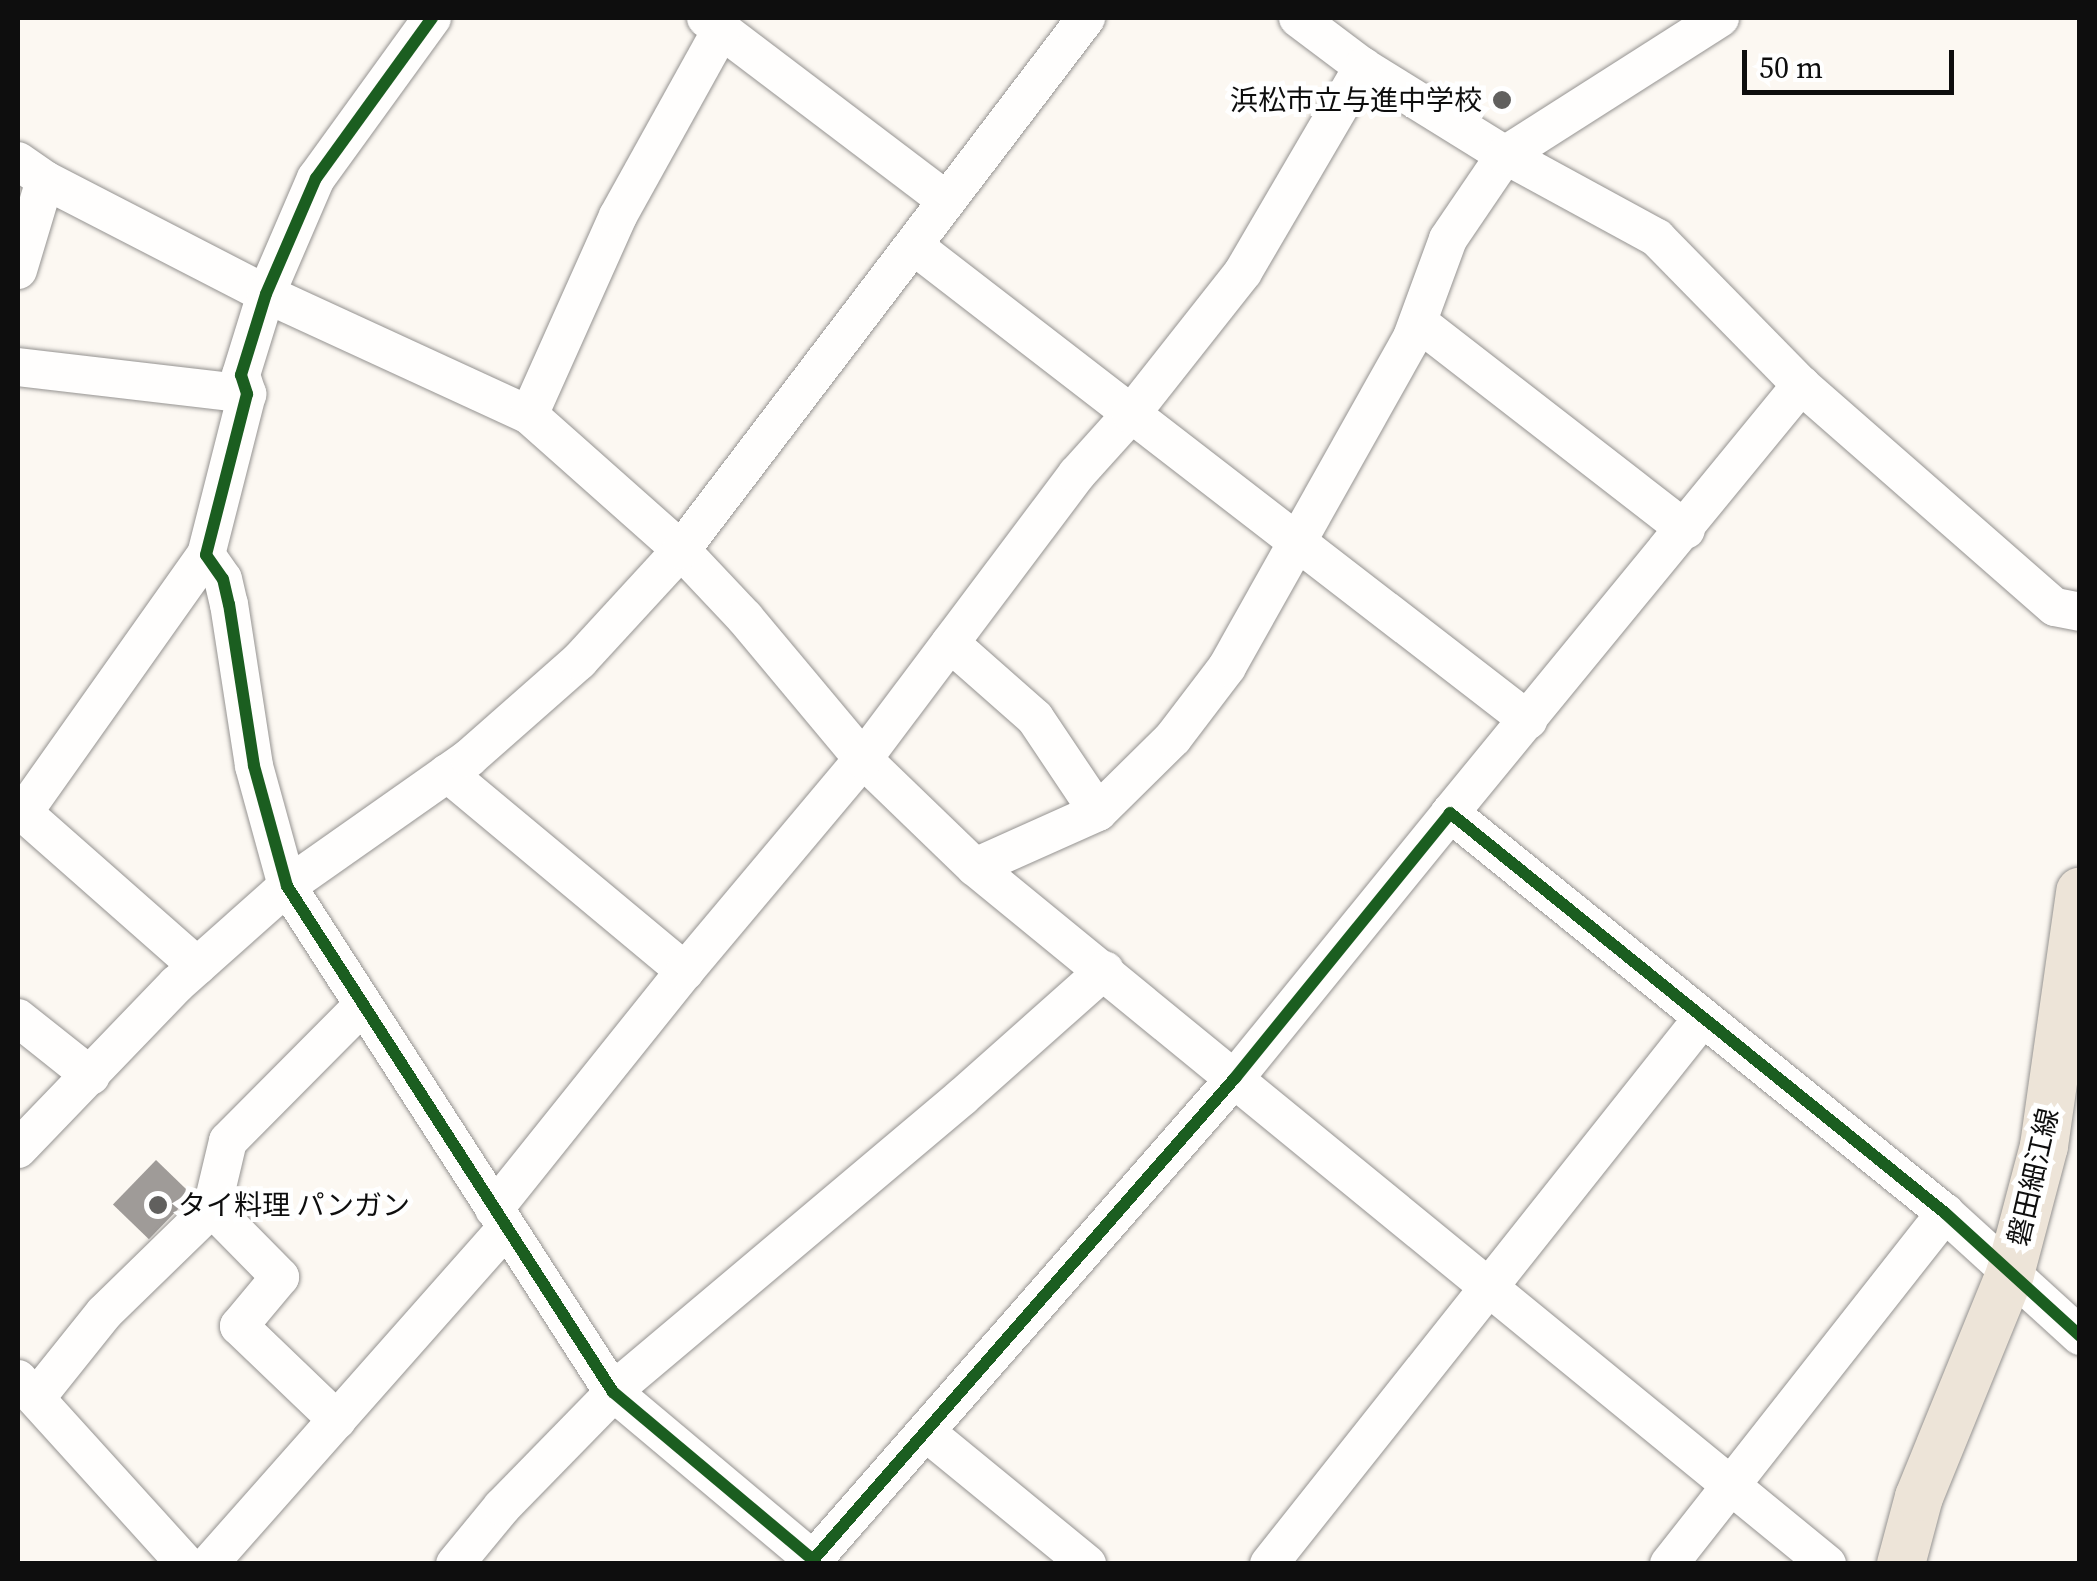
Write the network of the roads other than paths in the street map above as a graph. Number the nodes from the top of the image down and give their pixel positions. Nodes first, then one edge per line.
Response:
1 (432, 18) edge
2 (1086, 18) edge
3 (1298, 18) edge
4 (1720, 18) edge
5 (714, 24) edge
6 (1363, 67) junction
7 (1505, 155) junction
8 (32, 171) edge
9 (946, 200) junction
10 (914, 246) junction
11 (18, 270) edge
12 (266, 294) junction
13 (1418, 322) junction
14 (18, 367) edge
15 (1801, 385) junction
16 (246, 394) junction
17 (1131, 414) junction
18 (529, 415) junction
19 (1686, 530) junction
20 (1300, 544) junction
21 (681, 550) junction
22 (206, 554) junction
23 (2080, 612) edge
24 (950, 643) junction
25 (1528, 720) junction
26 (863, 759) junction
27 (446, 773) junction
28 (20, 811) edge
29 (1098, 812) junction
30 (1450, 813) junction
31 (976, 868) junction
32 (287, 886) junction
33 (2080, 892) edge
34 (198, 966) junction
35 (1105, 970) junction
36 (684, 971) junction
37 (2073, 1002) edge
38 (361, 1007) junction
39 (18, 1018) edge
40 (1701, 1020) junction
41 (91, 1076) junction
42 (1235, 1078) junction
43 (18, 1149) edge
44 (212, 1208) junction
45 (1945, 1213) junction
46 (499, 1220) junction
47 (2010, 1274) junction
48 (1487, 1284) junction
49 (2080, 1336) edge
50 (27, 1389) edge
51 (613, 1392) junction
52 (338, 1420) junction
53 (927, 1433) junction
54 (1732, 1485) junction
55 (186, 1564) edge
56 (209, 1564) edge
57 (456, 1564) edge
58 (1087, 1564) edge
59 (1270, 1564) edge
60 (1669, 1564) edge
61 (1828, 1564) edge
62 (1900, 1564) edge

1 - 12 street
2 - 9 street
3 - 6 street
4 - 7 street
5 - 9 street
5 - 18 street
6 - 7 street
6 - 17 street
7 - 13 street
7 - 15 street
8 - 11 street
8 - 12 street
9 - 10 street
10 - 17 street
10 - 21 street
12 - 16 street
12 - 18 street
13 - 19 street
13 - 20 street
14 - 16 street
15 - 19 street
15 - 23 street
16 - 22 street
17 - 20 street
17 - 24 street
18 - 21 street
19 - 25 street
20 - 25 street
20 - 29 street
21 - 26 street
21 - 27 street
22 - 28 street
22 - 32 street
24 - 26 street
24 - 29 street
25 - 30 street
26 - 31 street
26 - 36 street
27 - 32 street
27 - 36 street
28 - 34 street
29 - 31 street
30 - 40 street
30 - 42 street
31 - 35 street
32 - 34 street
32 - 38 street
33 - 37 main road, 磐田細江線
34 - 41 street
35 - 42 street
35 - 51 street
36 - 46 street
37 - 47 main road, 磐田細江線
38 - 44 street
38 - 46 street
39 - 41 street
40 - 45 street
40 - 48 street
41 - 43 street
42 - 48 street
42 - 53 street
44 - 50 street
44 - 52 street
45 - 47 street
45 - 54 street
46 - 51 street
46 - 52 street
47 - 49 street
47 - 62 main road, 磐田細江線
48 - 54 street
48 - 59 street
50 - 55 street
51 - 53 street
51 - 57 street
52 - 56 street
53 - 58 street
54 - 60 street
54 - 61 street

